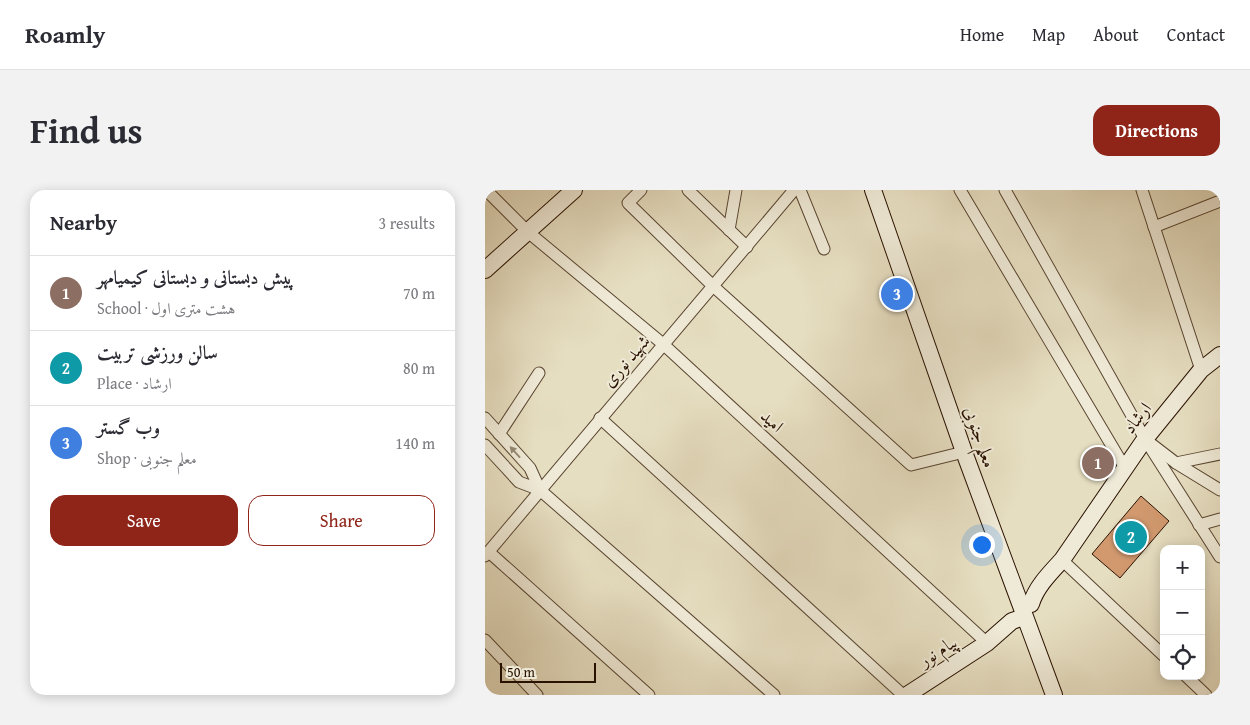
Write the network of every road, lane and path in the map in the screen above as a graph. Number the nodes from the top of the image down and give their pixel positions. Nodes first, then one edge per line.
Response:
1 (486, 190) edge
2 (574, 190) edge
3 (641, 190) edge
4 (687, 190) edge
5 (736, 190) edge
6 (794, 190) edge
7 (800, 190) edge
8 (873, 190) edge
9 (960, 190) edge
10 (1005, 190) edge
11 (1142, 190) edge
12 (1220, 201) edge
13 (1154, 227) junction
14 (729, 230) junction
15 (528, 232) junction
16 (747, 247) junction
17 (824, 249) dead end
18 (485, 270) edge
19 (713, 286) junction
20 (663, 344) junction
21 (1220, 355) edge
22 (1201, 370) junction
23 (539, 373) dead end
24 (485, 418) edge
25 (600, 418) junction
26 (499, 434) junction
27 (1145, 439) junction
28 (485, 445) edge
29 (964, 452) junction
30 (1220, 454) edge
31 (1176, 463) junction
32 (1125, 468) junction
33 (540, 490) junction
34 (1220, 490) edge
35 (1220, 519) edge
36 (1199, 525) junction
37 (487, 554) edge
38 (1220, 557) edge
39 (1061, 561) junction
40 (1024, 612) junction
41 (485, 640) edge
42 (989, 642) junction
43 (1160, 652) edge
44 (1190, 680) edge
45 (537, 695) edge
46 (649, 695) edge
47 (774, 695) edge
48 (905, 695) edge
49 (1053, 695) edge
50 (1206, 695) edge

1 - 15 street, امید
2 - 15 main road
3 - 19 street
4 - 14 street
5 - 14 street
6 - 16 street, شهید نوری
7 - 17 street
8 - 29 main road, معلم جنوبی
9 - 32 street
10 - 27 street
11 - 13 street
12 - 13 street
13 - 22 street
14 - 16 street
15 - 18 main road
15 - 20 street, امید
16 - 19 street, شهید نوری
19 - 20 street, شهید نوری
19 - 29 street
20 - 25 street, شهید نوری
20 - 42 street, امید
21 - 22 main road, ارشاد
22 - 27 main road, ارشاد
23 - 26 street
24 - 26 street
25 - 33 street, شهید نوری
25 - 48 street
33 -> 26 street
27 - 31 street
27 - 32 main road, ارشاد
27 - 36 street
28 - 33 street
29 - 40 main road, معلم جنوبی
30 - 31 street
31 - 34 street
32 - 39 main road, ارشاد
33 - 37 street, شهید نوری
33 - 47 street
35 - 36 street
36 - 38 street
37 - 46 street
39 - 40 main road, ارشاد
39 - 43 street
40 - 42 main road, پیام نور
40 - 49 main road, معلم جنوبی
41 - 45 street
42 - 48 main road, پیام نور
44 - 50 street

